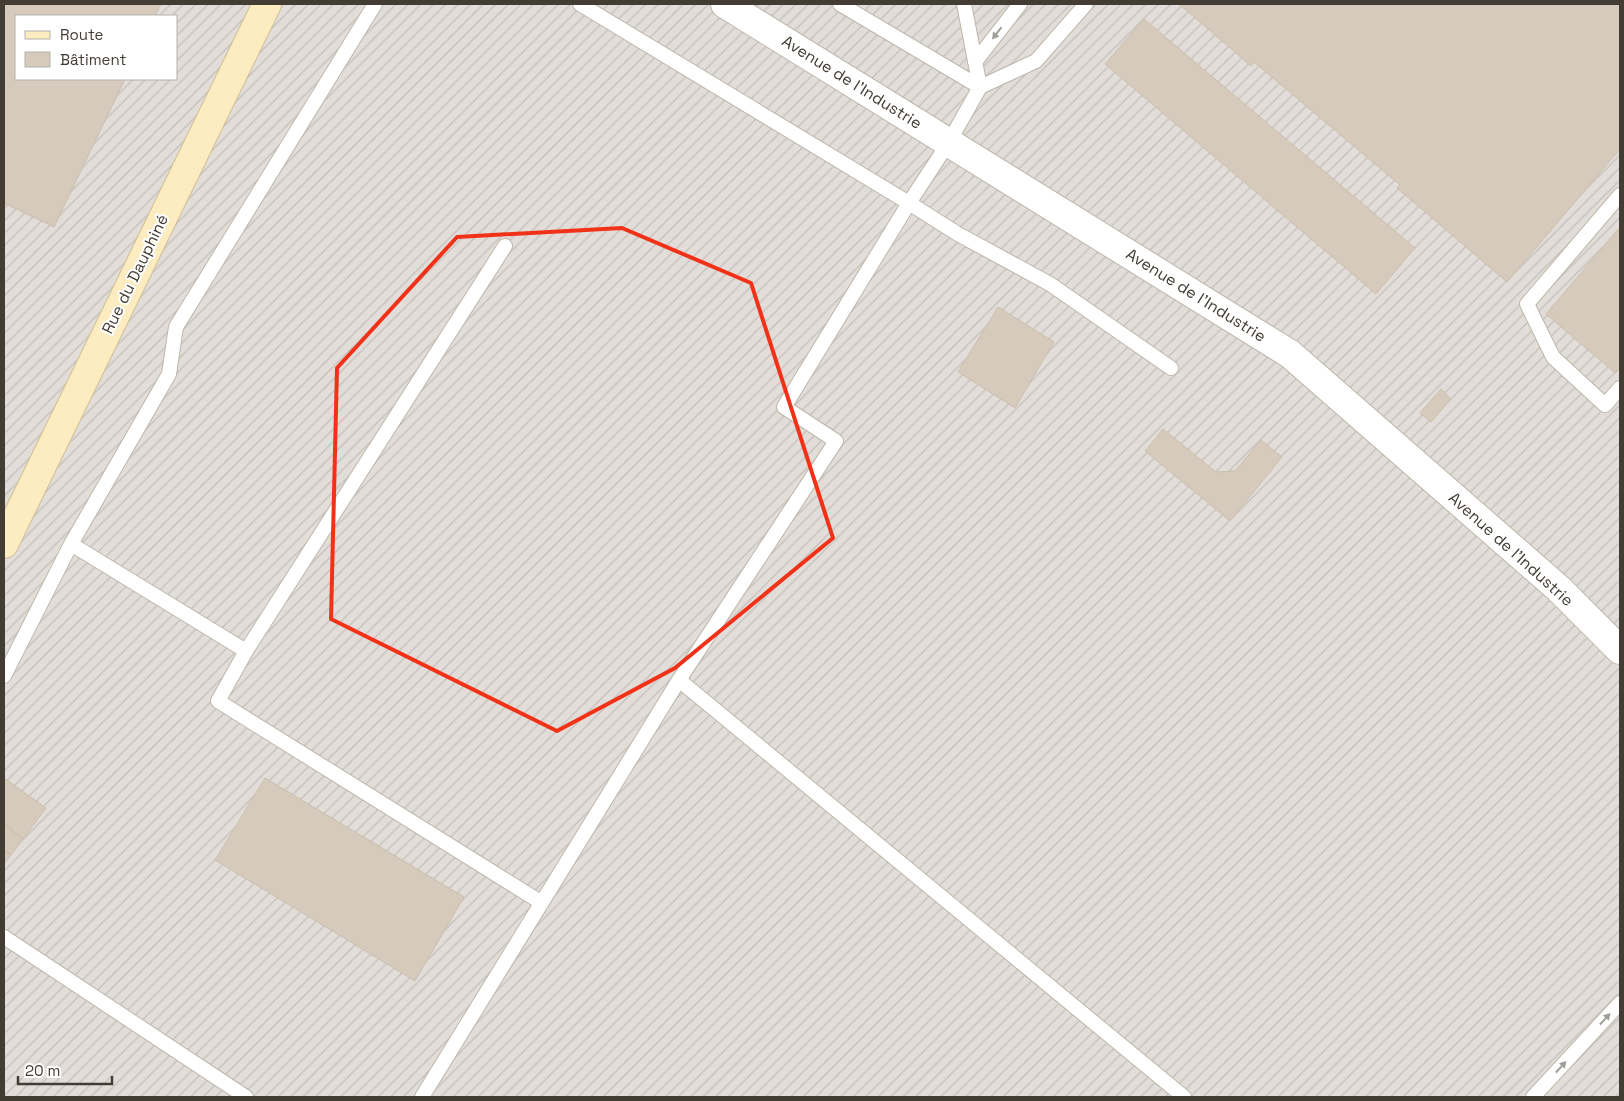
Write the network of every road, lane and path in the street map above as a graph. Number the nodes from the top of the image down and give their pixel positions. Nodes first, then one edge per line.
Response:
1 (266, 4) edge
2 (375, 4) edge
3 (580, 4) edge
4 (725, 4) edge
5 (840, 4) edge
6 (963, 4) edge
7 (1020, 4) edge
8 (1086, 4) edge
9 (975, 62) junction
10 (980, 87) junction
11 (949, 142) junction
12 (1620, 195) edge
13 (909, 203) junction
14 (505, 246) dead end
15 (1171, 368) dead end
16 (1620, 388) edge
17 (4, 544) edge
18 (71, 544) junction
19 (1620, 650) edge
20 (246, 651) junction
21 (4, 676) edge
22 (678, 680) junction
23 (542, 903) junction
24 (4, 937) edge
25 (1620, 1003) edge
26 (246, 1097) edge
27 (422, 1097) edge
28 (1184, 1097) edge
29 (1533, 1097) edge

1 - 17 main road, Rue du Dauphiné
2 - 18 lane
3 - 13 lane
4 - 11 street, Avenue de l'Industrie
5 - 10 lane
6 - 9 lane
7 -> 9 lane
8 - 10 lane
9 - 10 lane
10 - 11 lane
11 - 13 lane
11 - 19 street, Avenue de l'Industrie
12 - 16 lane
13 - 15 lane
13 - 22 lane
14 - 20 lane
18 - 20 lane
18 - 21 lane
20 - 23 lane
22 - 23 lane
22 - 28 lane
23 - 27 lane
24 - 26 lane
29 -> 25 lane

